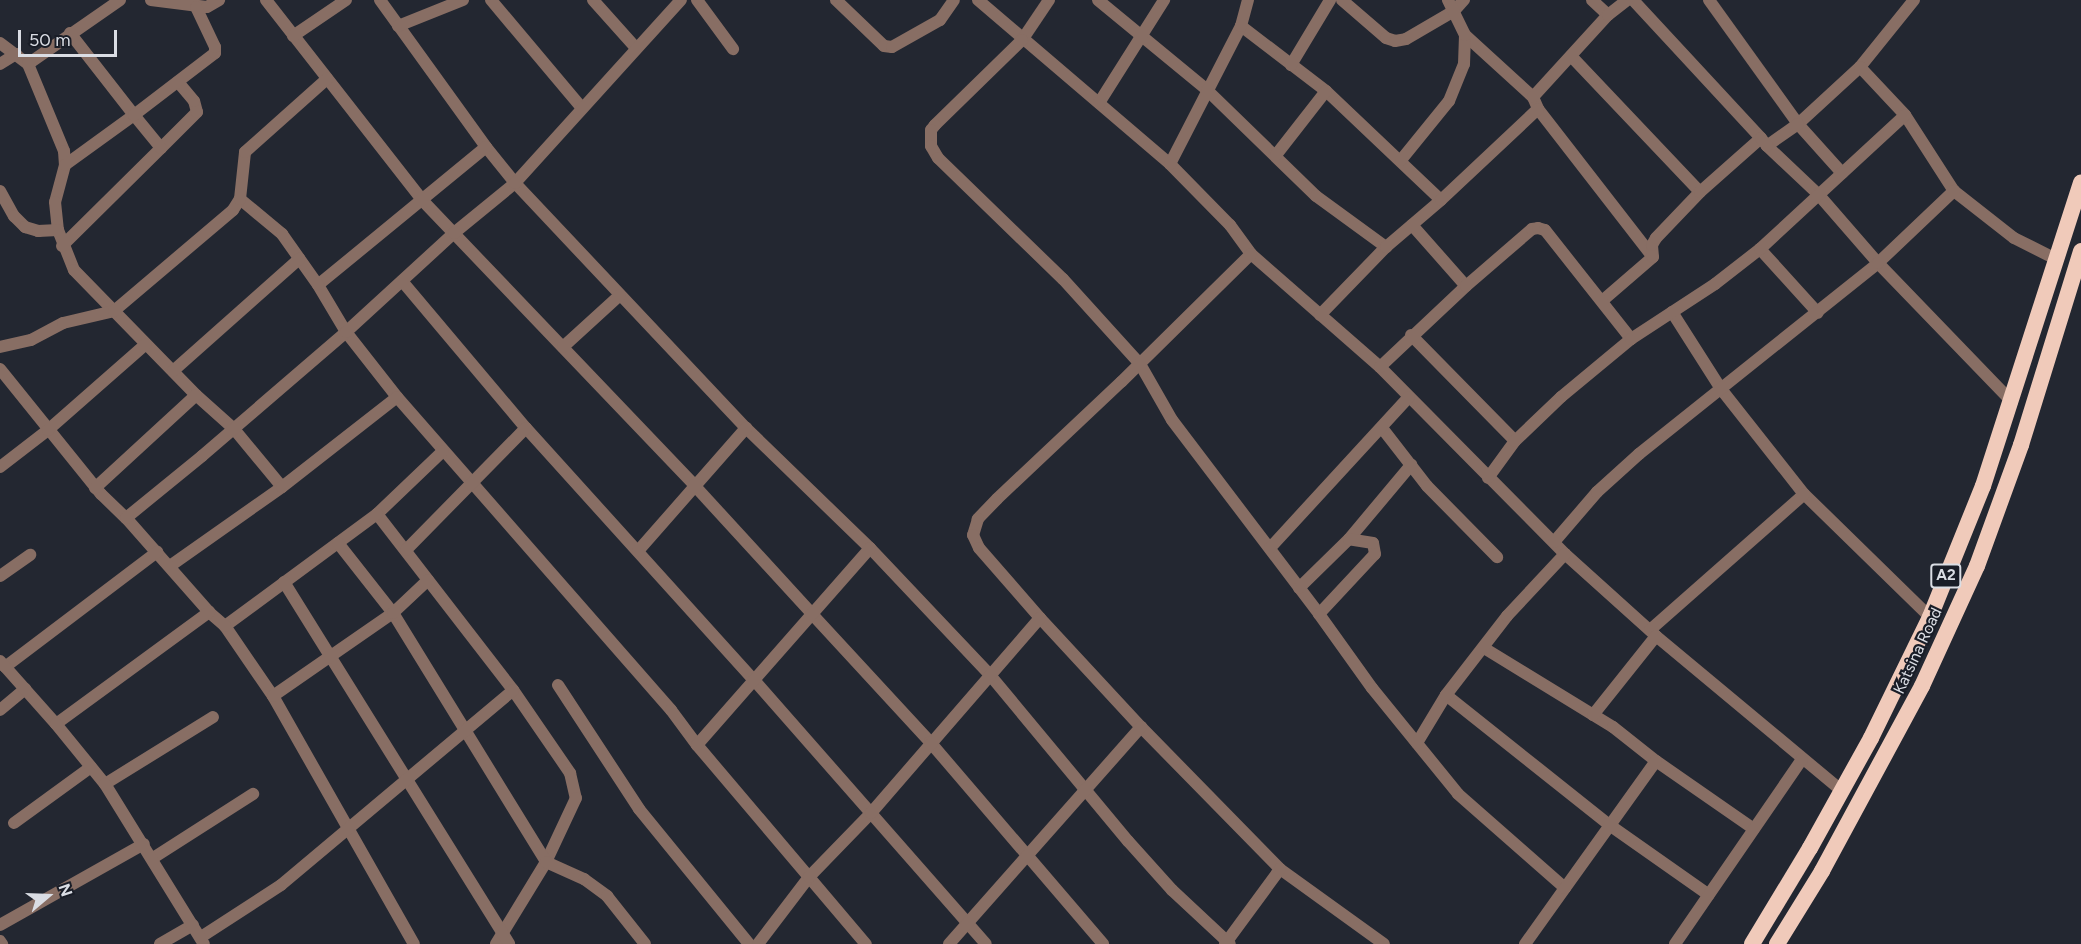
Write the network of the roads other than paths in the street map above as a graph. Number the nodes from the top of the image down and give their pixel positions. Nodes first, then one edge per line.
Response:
1 (120, 0) edge
2 (151, 0) edge
3 (219, 0) edge
4 (266, 0) edge
5 (346, 0) edge
6 (380, 0) edge
7 (463, 0) edge
8 (491, 0) edge
9 (593, 0) edge
10 (681, 0) edge
11 (697, 0) edge
12 (836, 0) edge
13 (954, 0) edge
14 (978, 0) edge
15 (1049, 0) edge
16 (1098, 0) edge
17 (1164, 0) edge
18 (1247, 0) edge
19 (1330, 0) edge
20 (1342, 0) edge
21 (1464, 0) edge
22 (1592, 0) edge
23 (1627, 0) edge
24 (1633, 0) edge
25 (1710, 0) edge
26 (1914, 0) edge
27 (1451, 5) edge
28 (196, 7) junction
29 (1608, 15) junction
30 (1240, 26) junction
31 (398, 27) junction
32 (70, 33) junction
33 (1465, 35) junction
34 (293, 36) junction
35 (1142, 37) junction
36 (1022, 40) junction
37 (0, 43) edge
38 (636, 48) junction
39 (733, 49) dead end
40 (15, 54) junction
41 (1571, 56) junction
42 (0, 64) edge
43 (28, 64) junction
44 (1291, 65) junction
45 (1860, 67) junction
46 (327, 79) junction
47 (178, 82) junction
48 (1207, 90) junction
49 (1326, 91) junction
50 (1099, 103) junction
51 (1536, 103) junction
52 (581, 107) junction
53 (134, 115) junction
54 (1905, 115) junction
55 (1798, 124) junction
56 (1764, 142) junction
57 (486, 147) junction
58 (161, 148) junction
59 (1276, 155) junction
60 (1401, 160) junction
61 (1170, 164) junction
62 (65, 165) junction
63 (1842, 173) junction
64 (2081, 182) edge
65 (515, 183) junction
66 (0, 191) edge
67 (1954, 191) junction
68 (1700, 192) junction
69 (1818, 194) junction
70 (240, 199) junction
71 (1441, 200) junction
72 (423, 201) junction
73 (1412, 225) junction
74 (58, 230) junction
75 (454, 233) junction
76 (62, 246) junction
77 (1386, 247) junction
78 (1760, 249) junction
79 (2081, 250) edge
80 (1251, 254) junction
81 (1653, 257) junction
82 (299, 259) junction
83 (2056, 259) junction
84 (1878, 263) junction
85 (402, 281) junction
86 (318, 285) junction
87 (1466, 286) junction
88 (620, 295) junction
89 (1602, 301) junction
90 (114, 311) junction
91 (1672, 312) junction
92 (1818, 313) junction
93 (1320, 315) junction
94 (346, 332) junction
95 (1411, 335) junction
96 (1631, 339) junction
97 (146, 344) junction
98 (0, 347) edge
99 (562, 347) junction
100 (1140, 364) junction
101 (0, 367) edge
102 (1380, 367) junction
103 (173, 371) junction
104 (1721, 389) junction
105 (196, 395) junction
106 (397, 397) junction
107 (1410, 397) junction
108 (2012, 402) junction
109 (526, 428) junction
110 (746, 428) junction
111 (1382, 428) junction
112 (234, 429) junction
113 (48, 430) junction
114 (1515, 441) junction
115 (443, 451) junction
116 (1411, 465) junction
117 (0, 467) edge
118 (1488, 478) junction
119 (471, 484) junction
120 (694, 485) junction
121 (282, 487) junction
122 (95, 488) junction
123 (1804, 494) junction
124 (377, 514) junction
125 (126, 518) junction
126 (1349, 539) junction
127 (1554, 542) junction
128 (338, 543) junction
129 (870, 548) junction
130 (1270, 548) junction
131 (406, 550) junction
132 (638, 551) junction
133 (157, 552) junction
134 (1565, 554) junction
135 (30, 555) dead end
136 (1497, 557) dead end
137 (170, 566) junction
138 (0, 576) edge
139 (428, 580) junction
140 (284, 582) junction
141 (1299, 588) junction
142 (209, 612) junction
143 (393, 613) junction
144 (812, 614) junction
145 (1319, 614) junction
146 (1930, 617) junction
147 (1040, 618) junction
148 (225, 626) junction
149 (1653, 633) junction
150 (1484, 648) junction
151 (332, 655) junction
152 (2, 664) edge
153 (990, 675) junction
154 (754, 680) junction
155 (558, 685) dead end
156 (25, 689) junction
157 (513, 690) junction
158 (1446, 694) junction
159 (273, 696) junction
160 (0, 710) edge
161 (1593, 715) junction
162 (213, 717) dead end
163 (56, 724) junction
164 (1140, 727) junction
165 (463, 730) junction
166 (930, 742) junction
167 (1417, 744) junction
168 (697, 746) junction
169 (1802, 759) junction
170 (1656, 760) junction
171 (91, 767) junction
172 (407, 778) junction
173 (105, 784) junction
174 (1085, 790) junction
175 (1842, 791) junction
176 (253, 794) dead end
177 (871, 813) junction
178 (14, 823) dead end
179 (1608, 824) junction
180 (351, 829) junction
181 (1754, 829) junction
182 (144, 844) junction
183 (1027, 856) junction
184 (153, 858) junction
185 (546, 862) junction
186 (1280, 869) junction
187 (809, 877) junction
188 (1565, 888) junction
189 (1709, 894) junction
190 (967, 923) junction
191 (0, 925) edge
192 (193, 925) junction
193 (202, 941) edge
194 (503, 941) edge
195 (1227, 943) edge
196 (160, 944) edge
197 (414, 944) edge
198 (645, 944) edge
199 (749, 944) edge
200 (758, 944) edge
201 (866, 944) edge
202 (949, 944) edge
203 (986, 944) edge
204 (1103, 944) edge
205 (1384, 944) edge
206 (1525, 944) edge
207 (1675, 944) edge
208 (1752, 944) edge
209 (1777, 944) edge

1 - 32 street
2 - 28 street
3 - 28 street
4 - 34 street
5 - 34 street
6 - 31 street
7 - 31 street
8 - 52 street
9 - 38 street
10 - 38 street
11 - 39 street
12 - 13 street
14 - 36 street
15 - 36 street
16 - 35 street
17 - 35 street
18 - 30 street
19 - 44 street
20 - 27 street
21 - 27 street
22 - 29 street
23 - 29 street
24 - 56 street
25 - 55 street
26 - 45 street
27 - 33 street
28 - 47 street
29 - 41 street
30 - 44 street
30 - 48 street
31 - 57 street
32 - 43 street
32 - 53 street
33 - 51 street
33 - 60 street
34 - 46 street
35 - 48 street
35 - 50 street
36 - 50 street
36 - 100 street
37 - 40 street
38 - 52 street
40 - 42 street
40 - 43 street
41 - 51 street
41 - 68 street
43 - 62 street
44 - 49 street
45 - 54 street
45 - 55 street
46 - 70 street
46 - 72 street
47 - 53 street
47 - 58 street
48 - 59 street
48 - 61 street
49 - 59 street
49 - 60 street
50 - 61 street
51 - 71 street
51 - 81 street
52 - 65 street
53 - 58 street
53 - 62 street
54 - 63 street
54 - 67 street
55 - 56 street
55 - 63 street
56 - 68 street
56 - 69 street
57 - 65 street
57 - 72 street
58 - 76 street
59 - 77 street
60 - 71 street
61 - 80 street
62 - 74 street
63 - 69 street
64 - 83 highway, A2
65 - 75 street
65 - 88 street
66 - 74 street
67 - 83 street
67 - 84 street
68 - 81 street
69 - 78 street
69 - 84 street
70 - 82 street
70 - 90 street
71 - 73 street
72 - 75 street
72 - 86 street
73 - 77 street
73 - 87 street
74 - 76 street
75 - 85 street
75 - 99 street
76 - 90 street
77 - 93 street
78 - 91 street
78 - 92 street
79 - 209 highway, Katsina Road / A2
80 - 93 street
80 - 100 street
81 - 89 street
82 - 86 street
82 - 103 street
83 - 108 highway, A2
84 - 92 street
84 - 108 street
85 - 94 street
85 - 109 street
86 - 94 street
87 - 89 street
87 - 95 street
88 - 99 street
88 - 110 street
89 - 96 street
90 - 97 street
90 - 98 street
91 - 96 street
91 - 104 street
92 - 104 street
93 - 102 street
94 - 106 street
94 - 112 street
95 - 102 street
95 - 114 street
96 - 114 street
97 - 103 street
97 - 113 street
99 - 120 street
100 - 130 street
100 - 147 street
101 - 113 street
102 - 107 street
103 - 105 street
104 - 123 street
104 - 127 street
105 - 112 street
105 - 122 street
106 - 115 street
106 - 121 street
107 - 111 street
107 - 118 street
108 - 146 highway, A2
109 - 119 street
109 - 132 street
110 - 120 street
110 - 129 street
111 - 116 street
111 - 130 street
112 - 121 street
112 - 125 street
113 - 117 street
113 - 122 street
114 - 118 street
115 - 119 street
115 - 124 street
116 - 126 street
116 - 136 street
118 - 127 street
119 - 131 street
119 - 168 street
120 - 132 street
120 - 144 street
121 - 137 street
122 - 125 street
123 - 146 street
123 - 149 street
124 - 128 street
124 - 131 street
125 - 133 street
126 - 141 street
126 - 145 street
127 - 134 street
128 - 140 street
128 - 143 street
129 - 144 street
129 - 153 street
130 - 141 street
131 - 139 street
132 - 154 street
133 - 137 street
133 - 152 street
134 - 149 street
134 - 150 street
135 - 138 street
137 - 142 street
139 - 143 street
139 - 157 street
140 - 148 street
140 - 151 street
141 - 145 street
142 - 148 street
142 - 163 street
143 - 151 street
143 - 165 street
144 - 154 street
144 - 166 street
145 - 167 street
146 - 175 highway, A2
147 - 153 street
147 - 164 street
148 - 159 street
149 - 161 street
149 - 169 street
150 - 158 street
150 - 161 street
151 - 159 street
151 - 172 street
152 - 156 street
153 - 166 street
153 - 174 street
154 - 168 street
154 - 177 street
155 - 199 street
156 - 160 street
156 - 163 street
157 - 165 street
157 - 185 street
158 - 167 street
158 - 179 street
159 - 180 street
161 - 170 street
162 - 173 street
163 - 171 street
164 - 174 street
164 - 186 street
165 - 172 street
165 - 185 street
166 - 177 street
166 - 183 street
167 - 188 street
168 - 187 street
169 - 175 street
169 - 181 street
170 - 179 street
170 - 181 street
171 - 173 street
171 - 178 street
172 - 180 street
172 - 194 street
173 - 182 street
174 - 183 street
174 - 195 street
175 - 208 highway, A2
176 - 184 street
177 - 187 street
177 - 190 street
179 - 188 street
179 - 189 street
180 - 193 street
180 - 197 street
181 - 189 street
182 - 184 street
182 - 191 street
183 - 190 street
183 - 204 street
184 - 192 street
185 - 194 street
185 - 198 street
186 - 195 street
186 - 205 street
187 - 200 street
187 - 201 street
188 - 206 street
189 - 207 street
190 - 202 street
190 - 203 street
192 - 193 street
192 - 196 street

